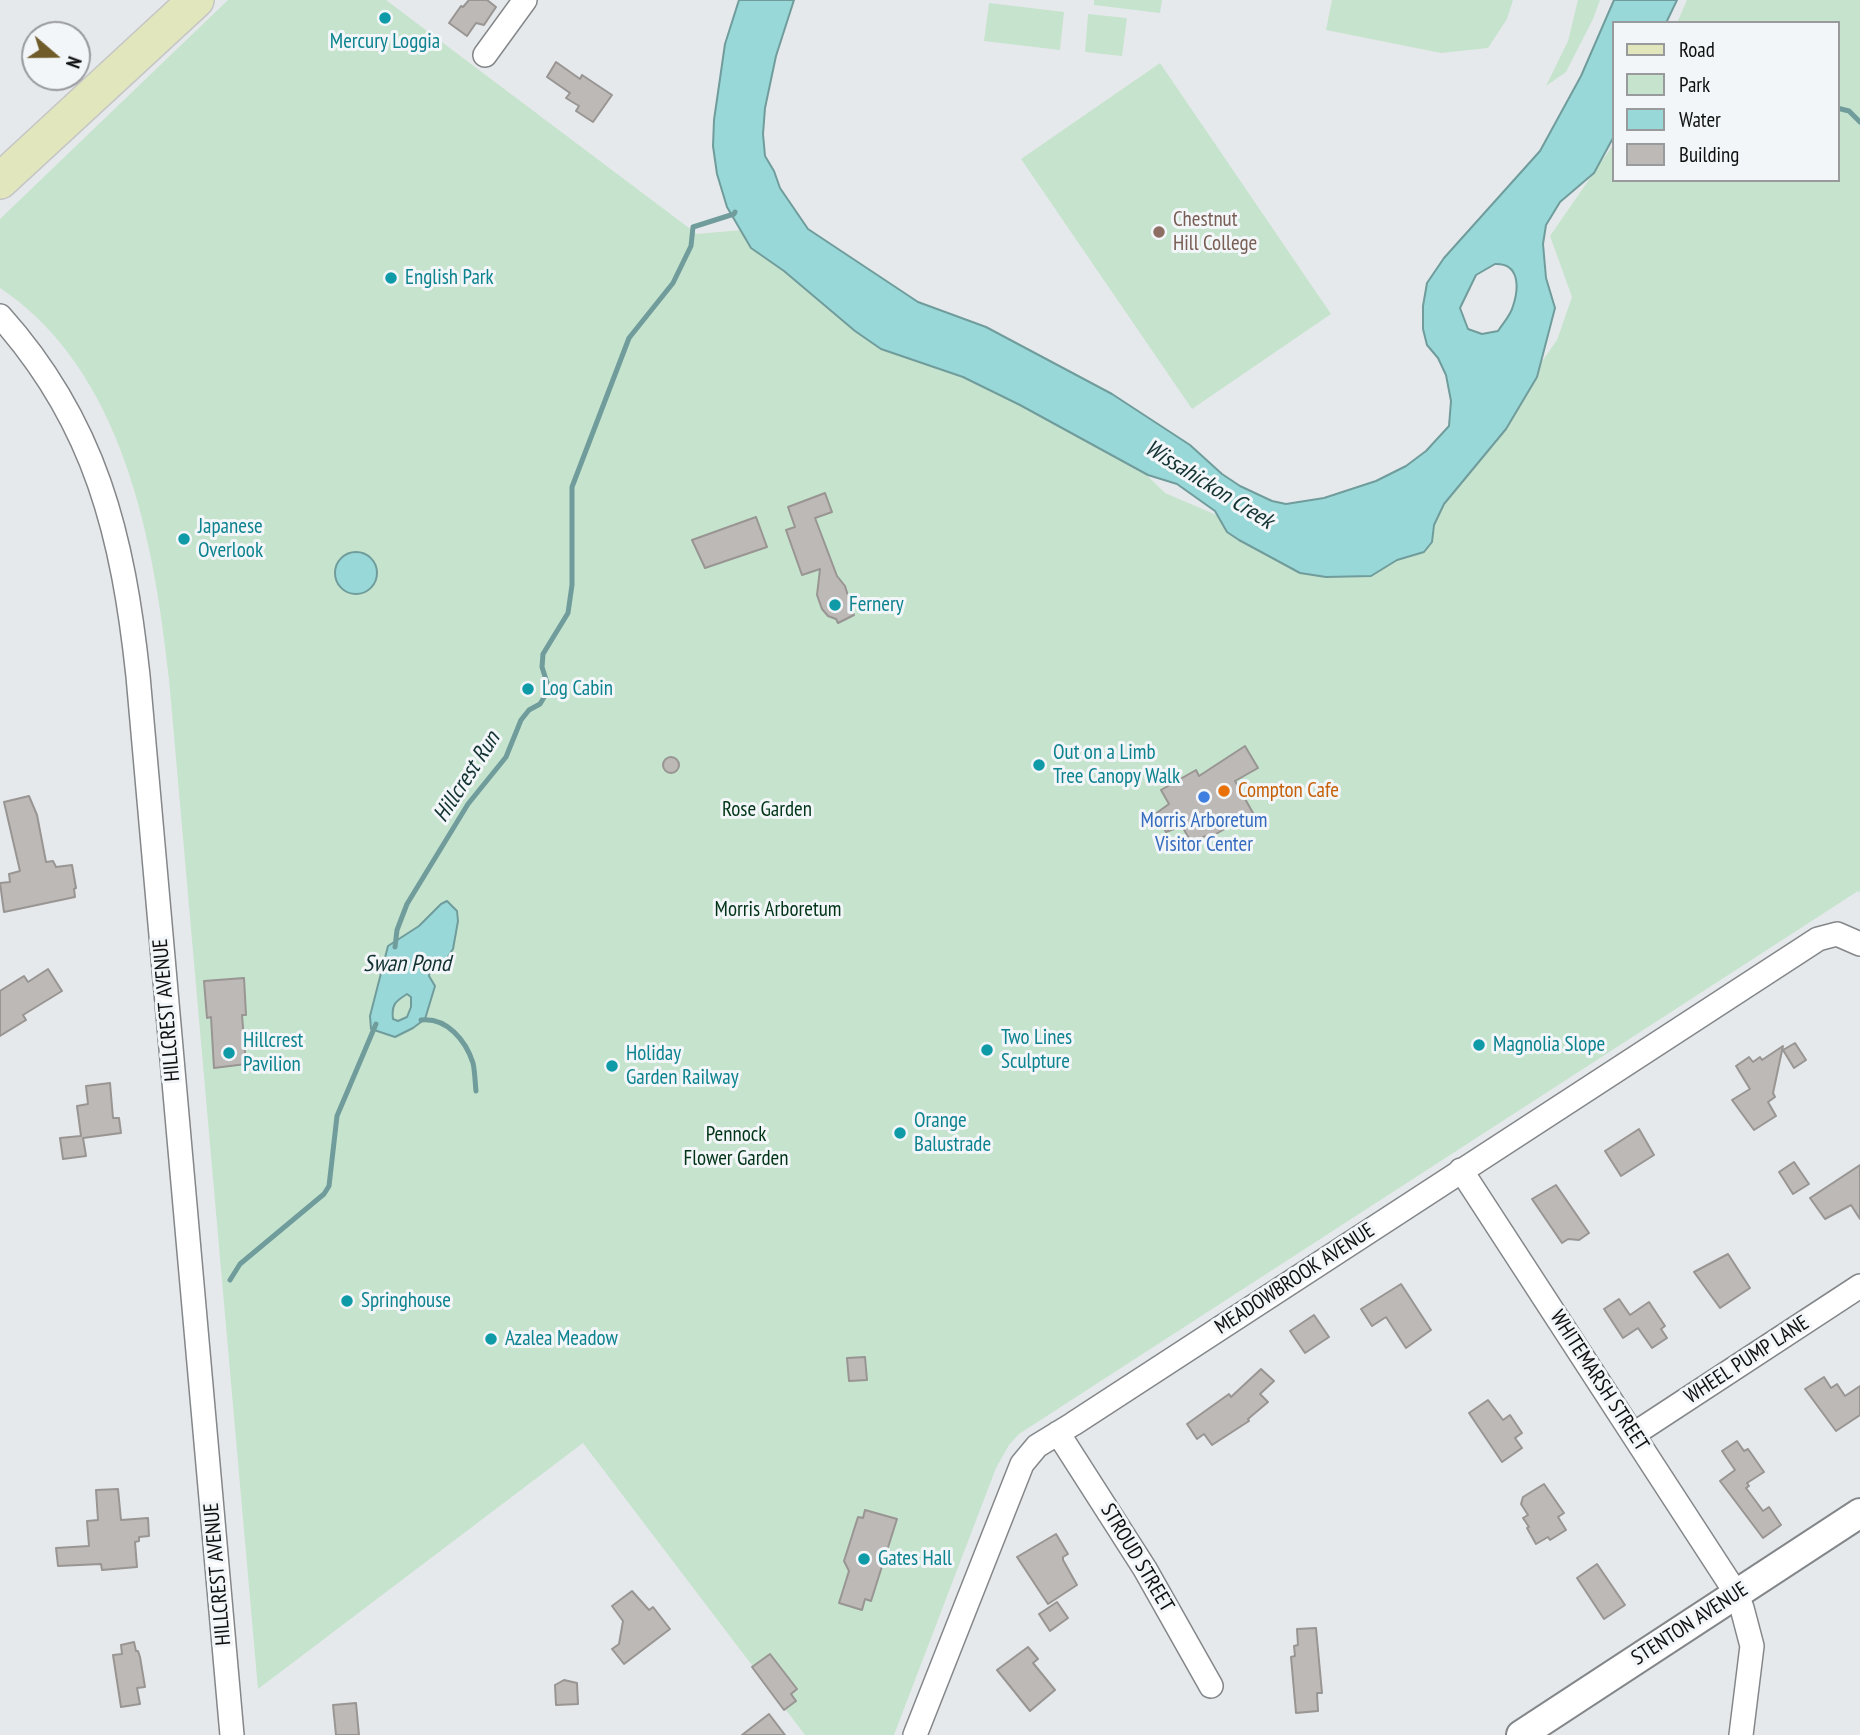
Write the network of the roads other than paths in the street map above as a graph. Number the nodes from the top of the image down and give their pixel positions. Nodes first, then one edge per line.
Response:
1 (196, 0) edge
2 (525, 0) edge
3 (485, 55) dead end
4 (0, 181) edge
5 (0, 316) edge
6 (1860, 944) edge
7 (1461, 1170) junction
8 (1860, 1286) edge
9 (1059, 1433) junction
10 (1634, 1434) junction
11 (1860, 1513) edge
12 (1736, 1593) junction
13 (1211, 1686) dead end
14 (1527, 1733) edge
15 (232, 1735) edge
16 (915, 1735) edge
17 (1741, 1735) edge

1 - 4 main road
2 - 3 street
5 - 15 street, HILLCREST AVENUE
6 - 7 street, MEADOWBROOK AVENUE
7 - 9 street, MEADOWBROOK AVENUE
7 - 10 street, WHITEMARSH STREET
8 - 10 street, WHEEL PUMP LANE
9 - 13 street, STROUD STREET
9 - 16 street, MEADOWBROOK AVENUE
10 - 12 street, WHITEMARSH STREET
11 - 12 street, STENTON AVENUE
12 - 14 street, STENTON AVENUE
12 - 17 street, WHITEMARSH STREET

